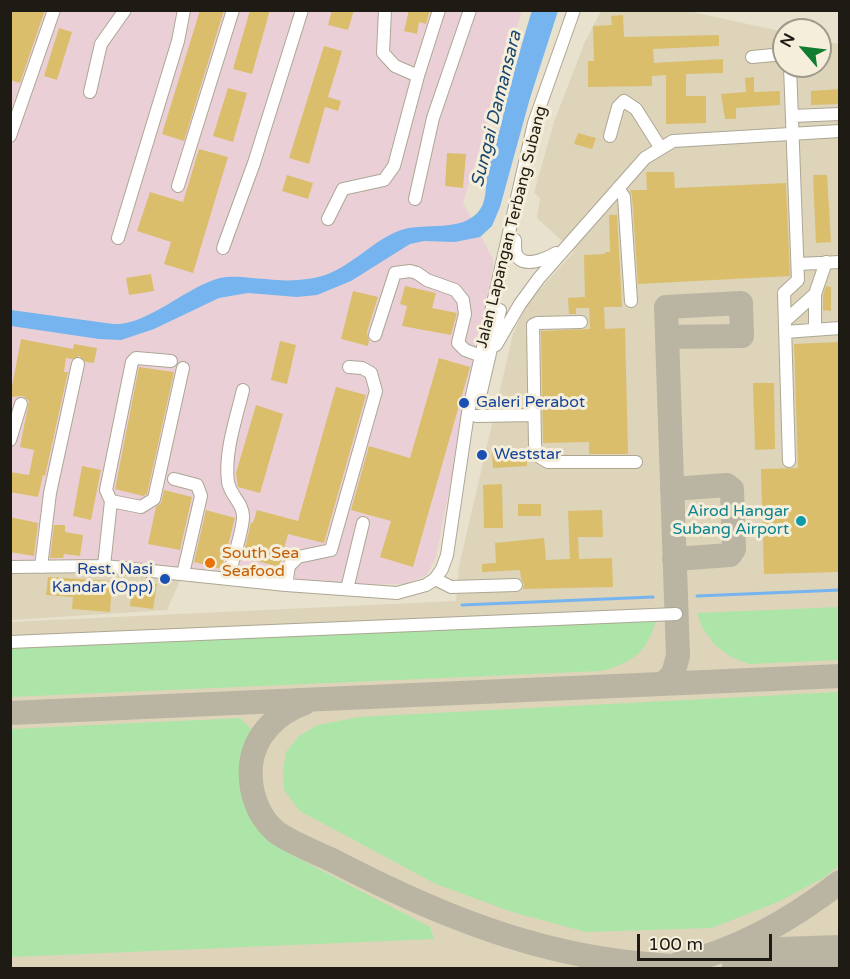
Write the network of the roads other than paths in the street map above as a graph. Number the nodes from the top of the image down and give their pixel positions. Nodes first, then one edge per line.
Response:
1 (54, 10) edge
2 (125, 10) edge
3 (184, 10) edge
4 (233, 10) edge
5 (302, 10) edge
6 (385, 10) edge
7 (439, 10) edge
8 (470, 10) edge
9 (574, 10) edge
10 (583, 10) edge
11 (772, 55) edge
12 (752, 57) dead end
13 (418, 76) junction
14 (790, 78) edge
15 (90, 93) dead end
16 (840, 114) edge
17 (792, 116) junction
18 (840, 131) edge
19 (793, 134) junction
20 (10, 136) edge
21 (610, 136) dead end
22 (660, 147) junction
23 (178, 186) dead end
24 (618, 188) junction
25 (415, 199) dead end
26 (328, 219) dead end
27 (118, 238) dead end
28 (514, 240) junction
29 (564, 247) junction
30 (223, 248) dead end
31 (826, 262) junction
32 (840, 262) edge
33 (798, 264) junction
34 (814, 294) junction
35 (631, 301) dead end
36 (581, 322) dead end
37 (785, 326) junction
38 (840, 328) edge
39 (815, 330) junction
40 (375, 335) dead end
41 (485, 355) junction
42 (171, 361) dead end
43 (78, 364) dead end
44 (350, 367) dead end
45 (183, 368) dead end
46 (243, 390) dead end
47 (21, 404) dead end
48 (534, 415) junction
49 (476, 416) junction
50 (10, 440) edge
51 (464, 448) junction
52 (789, 461) dead end
53 (636, 462) dead end
54 (174, 479) dead end
55 (111, 501) junction
56 (363, 523) dead end
57 (104, 566) junction
58 (10, 567) edge
59 (40, 567) junction
60 (183, 574) junction
61 (228, 579) junction
62 (435, 579) junction
63 (286, 585) junction
64 (516, 585) dead end
65 (347, 589) junction
66 (676, 614) dead end
67 (10, 642) edge

1 - 20 street
2 - 15 street
3 - 27 street
4 - 23 street
5 - 30 street
6 - 13 street
7 - 13 street
8 - 25 street
9 - 41 street, Jalan Lapangan Terbang Subang
10 - 28 street, Jalan Lapangan Terbang Subang
11 - 12 street
13 - 26 street
14 - 17 street
16 - 17 street
17 - 19 street
18 - 19 street
19 - 22 street
19 - 33 street
21 - 22 street
22 - 24 street, Jalan Lapangan Terbang Subang
24 - 29 street, Jalan Lapangan Terbang Subang
24 - 35 street
28 - 29 street
28 - 41 street, Jalan Lapangan Terbang Subang
29 - 41 street, Jalan Lapangan Terbang Subang
31 - 32 street
31 - 33 street
31 - 34 street
33 - 37 street
34 - 37 street
34 - 39 street
36 - 48 street
37 - 39 street
37 - 52 street
38 - 39 street
40 - 41 street
41 - 49 street, Jalan Lapangan Terbang Subang
41 - 51 street, Jalan Lapangan Terbang Subang
42 - 55 street
43 - 59 street
44 - 63 street
45 - 55 street
46 - 61 street
47 - 50 street
48 - 49 street
48 - 53 street
49 - 51 street, Jalan Lapangan Terbang Subang
51 - 62 street, Jalan Lapangan Terbang Subang
54 - 60 street
55 - 57 street
56 - 65 street
57 - 59 street
57 - 60 street
58 - 59 street
60 - 61 street
61 - 63 street
62 - 64 street
62 - 65 street
63 - 65 street
66 - 67 street

